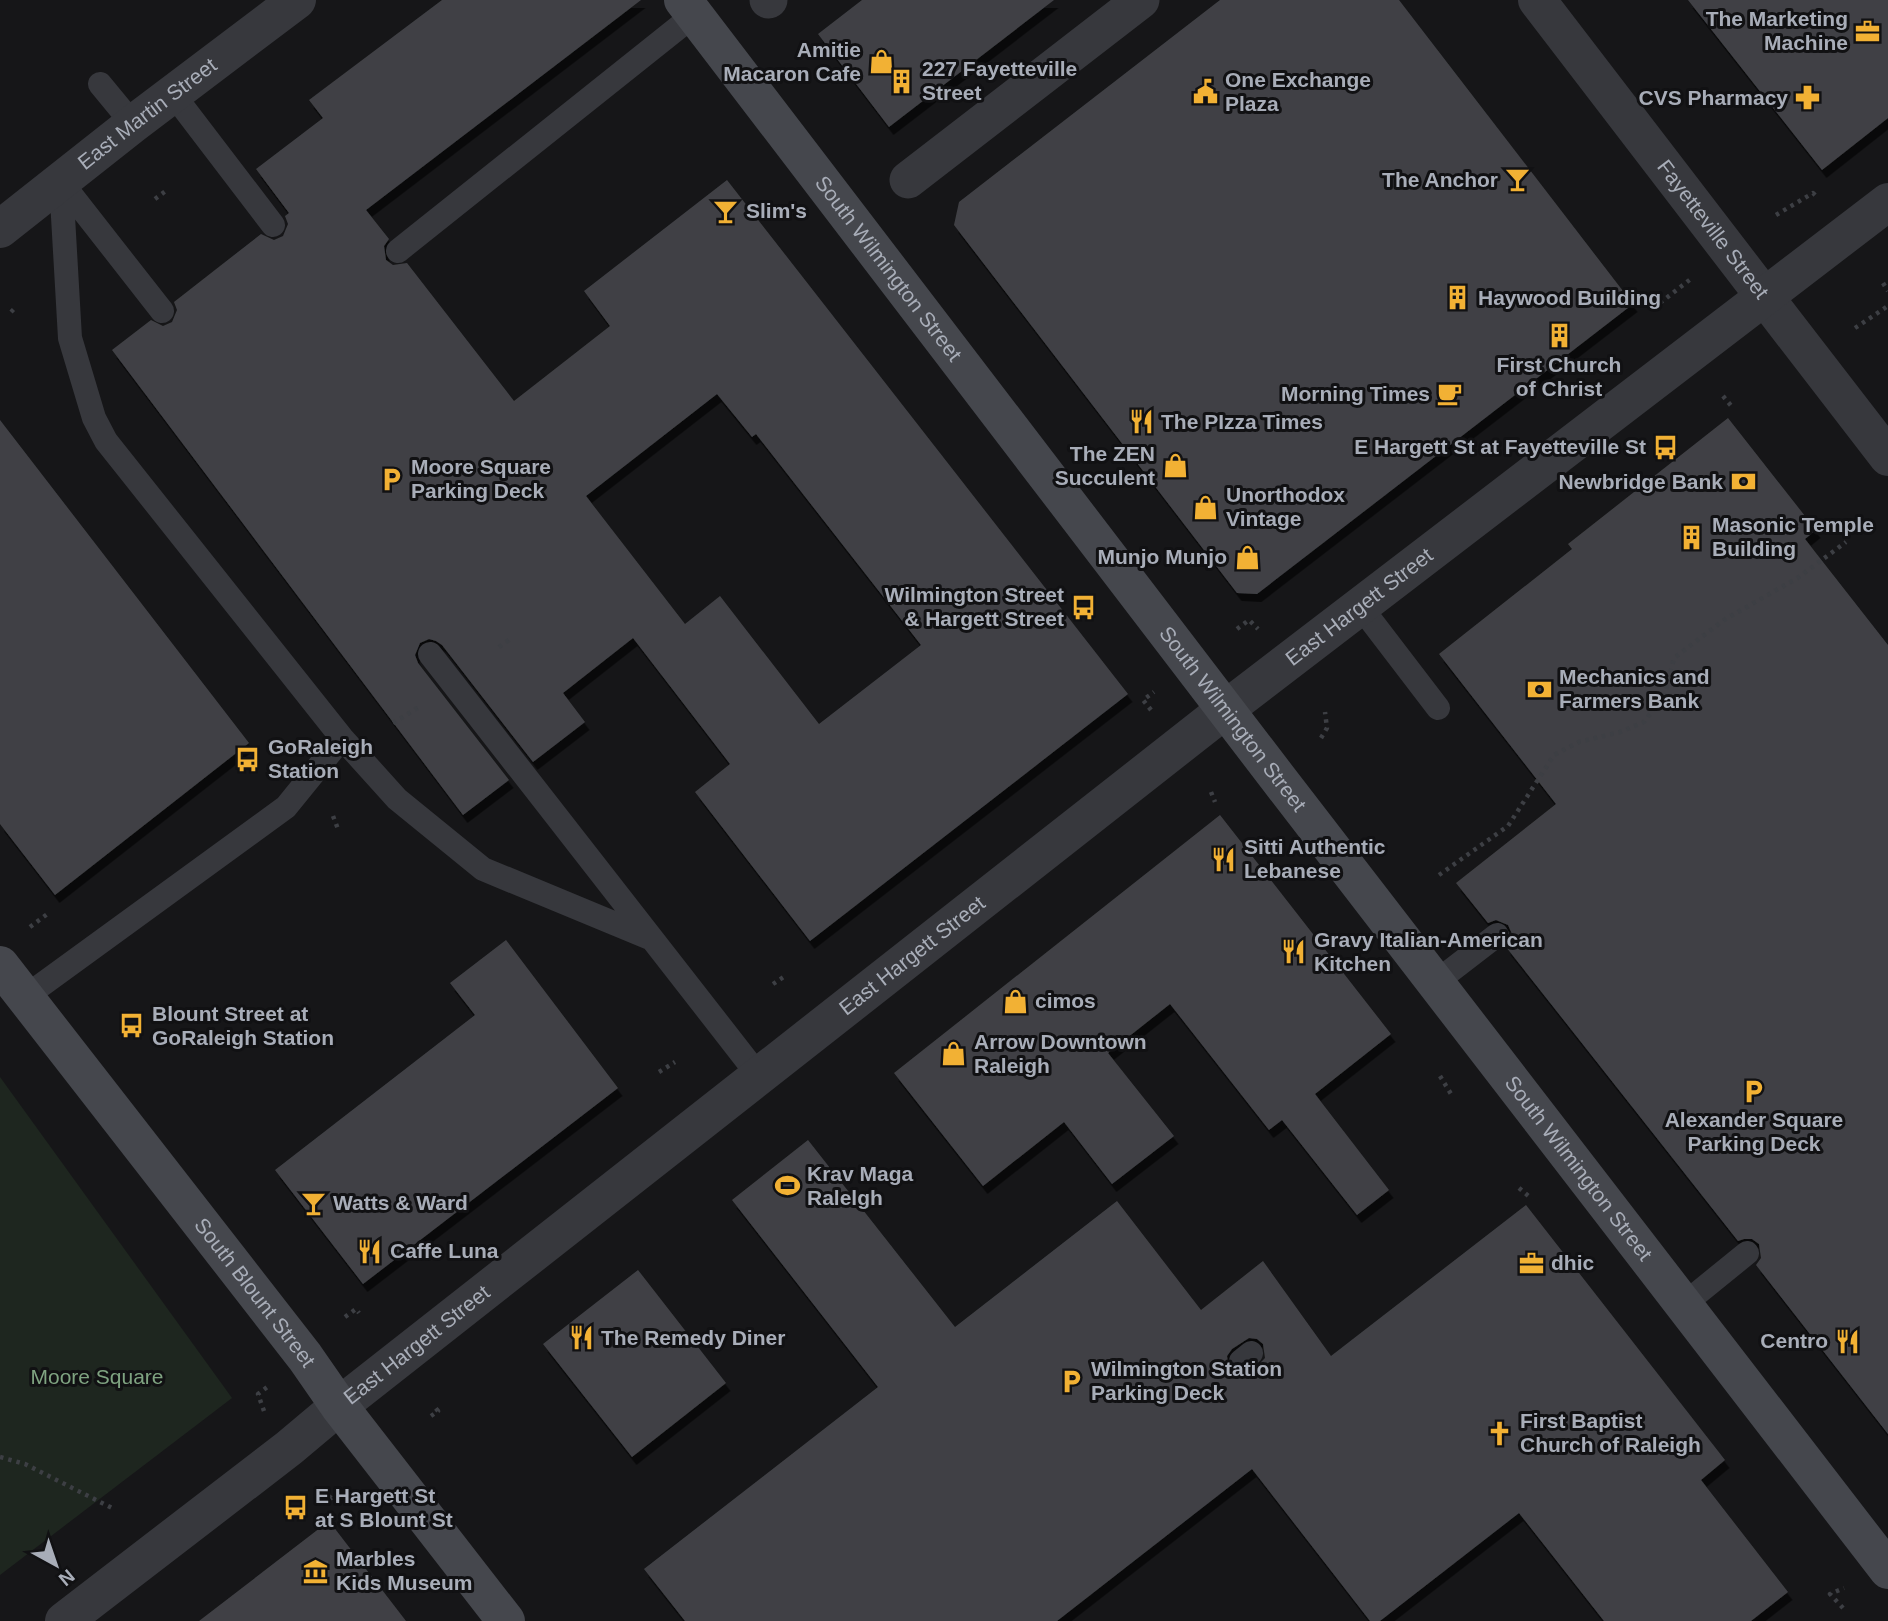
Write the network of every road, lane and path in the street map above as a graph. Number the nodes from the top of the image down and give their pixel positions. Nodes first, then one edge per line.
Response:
1 (297, 0) edge
2 (1140, 0) edge
3 (1537, 0) edge
4 (689, 8) edge
5 (100, 83) dead end
6 (173, 94) junction
7 (133, 124) junction
8 (908, 180) dead end
9 (61, 182) junction
10 (167, 190) dead end
11 (1813, 193) dead end
12 (155, 199) dead end
13 (1888, 202) edge
14 (1776, 215) dead end
15 (273, 225) dead end
16 (0, 229) edge
17 (398, 251) dead end
18 (1694, 276) dead end
19 (1883, 282) dead end
20 (1888, 291) edge
21 (1764, 296) junction
22 (1660, 303) dead end
23 (1888, 306) edge
24 (16, 307) dead end
25 (162, 311) dead end
26 (11, 312) dead end
27 (1855, 328) dead end
28 (1723, 396) dead end
29 (1733, 408) dead end
30 (1888, 457) edge
31 (1846, 542) dead end
32 (1360, 606) junction
33 (1249, 620) dead end
34 (1237, 629) dead end
35 (509, 640) dead end
36 (499, 647) dead end
37 (429, 654) dead end
38 (1155, 691) dead end
39 (419, 707) dead end
40 (1438, 708) dead end
41 (1226, 709) junction
42 (1152, 712) dead end
43 (1325, 712) dead end
44 (393, 723) dead end
45 (342, 738) junction
46 (1321, 738) dead end
47 (1211, 792) dead end
48 (1215, 802) dead end
49 (333, 816) dead end
50 (338, 830) dead end
51 (1438, 875) dead end
52 (50, 912) dead end
53 (30, 927) dead end
54 (1497, 935) dead end
55 (652, 939) junction
56 (0, 965) edge
57 (785, 976) dead end
58 (1436, 982) junction
59 (774, 984) dead end
60 (25, 998) junction
61 (675, 1062) dead end
62 (659, 1072) dead end
63 (759, 1076) junction
64 (1440, 1076) dead end
65 (1451, 1094) dead end
66 (1520, 1188) dead end
67 (1532, 1199) dead end
68 (1747, 1253) dead end
69 (1683, 1305) junction
70 (359, 1313) dead end
71 (345, 1317) dead end
72 (433, 1405) dead end
73 (339, 1406) junction
74 (431, 1416) dead end
75 (0, 1457) edge
76 (323, 1490) dead end
77 (341, 1490) dead end
78 (112, 1508) dead end
79 (1888, 1570) edge
80 (1845, 1587) dead end
81 (1843, 1608) dead end
82 (64, 1621) edge
83 (506, 1621) edge

1 - 6 street, East Martin Street
2 - 8 street
3 - 21 street, Fayetteville Street
4 - 17 lane
4 - 41 main road, South Wilmington Street
5 - 7 lane
6 - 7 street, East Martin Street
6 - 15 lane
7 - 9 street, East Martin Street
9 - 16 street, East Martin Street
9 - 25 lane
9 - 45 lane
10 - 12 path
11 - 14 path
13 - 21 street, East Hargett Street
18 - 22 path
19 - 20 path
21 - 30 street, Fayetteville Street
21 - 32 street, East Hargett Street
23 - 27 path
24 - 26 path
28 - 29 path
31 - 51 path
32 - 40 lane
32 - 41 street, East Hargett Street
33 - 34 path
35 - 36 path
37 - 55 lane
38 - 42 path
39 - 44 path
41 - 58 main road, South Wilmington Street
41 - 63 street, East Hargett Street
43 - 46 path
45 - 55 lane
45 - 60 lane
47 - 48 path
49 - 50 path
52 - 53 path
54 - 58 lane
55 - 63 lane
56 - 60 main road, South Blount Street
57 - 59 path
58 - 69 main road, South Wilmington Street
60 - 73 main road, South Blount Street
61 - 62 path
63 - 73 street, East Hargett Street
64 - 65 path
66 - 67 path
68 - 69 lane
69 - 79 main road, South Wilmington Street
70 - 71 path
72 - 74 path
73 - 82 street, East Hargett Street
73 - 83 main road, South Blount Street
75 - 78 path
76 - 77 path
80 - 81 path

